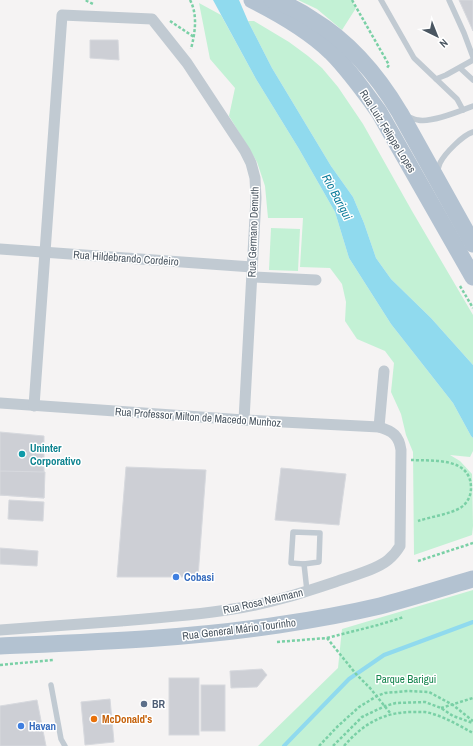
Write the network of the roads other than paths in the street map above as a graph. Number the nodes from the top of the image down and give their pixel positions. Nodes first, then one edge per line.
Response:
1 (252, 0) edge
2 (272, 0) edge
3 (381, 0) edge
4 (449, 0) edge
5 (473, 57) edge
6 (473, 60) edge
7 (460, 68) junction
8 (436, 79) junction
9 (473, 80) edge
10 (473, 106) edge
11 (463, 110) junction
12 (400, 113) junction
13 (473, 132) edge
14 (435, 176) junction
15 (471, 238) edge
16 (0, 250) edge
17 (45, 253) junction
18 (252, 272) junction
19 (473, 278) edge
20 (316, 280) dead end
21 (384, 372) dead end
22 (0, 403) edge
23 (34, 406) junction
24 (244, 420) junction
25 (379, 427) junction
26 (395, 435) joint
27 (304, 564) junction
28 (473, 579) edge
29 (308, 591) junction
30 (0, 630) edge
31 (0, 646) edge
32 (51, 685) dead end
33 (64, 746) edge

1 - 19 main road, Rua Luiz Felippe Lopes
2 - 12 main road
3 - 8 lane
4 - 5 lane
6 - 7 lane
7 - 8 lane
7 - 9 lane
8 - 11 lane
10 - 11 lane
11 - 12 lane
12 - 14 main road
13 - 14 lane
14 - 15 main road
16 - 17 street, Rua Hildebrando Cordeiro
17 - 18 street, Rua Hildebrando Cordeiro
17 - 18 street, Rua Germano Demuth
17 - 23 street
18 - 20 street, Rua Hildebrando Cordeiro
18 - 24 street, Rua Germano Demuth
21 - 25 street
22 - 23 street, Rua Professor Milton de Macedo Munhoz
23 - 24 street, Rua Professor Milton de Macedo Munhoz
24 - 25 street, Rua Professor Milton de Macedo Munhoz
25 - 26 street, Rua Professor Milton de Macedo Munhoz
26 - 29 street, Rua Rosa Neumann
27 - 27 lane
27 - 29 lane
28 - 31 main road, Rua General Mário Tourinho
29 - 30 street, Rua Rosa Neumann
32 - 33 lane

